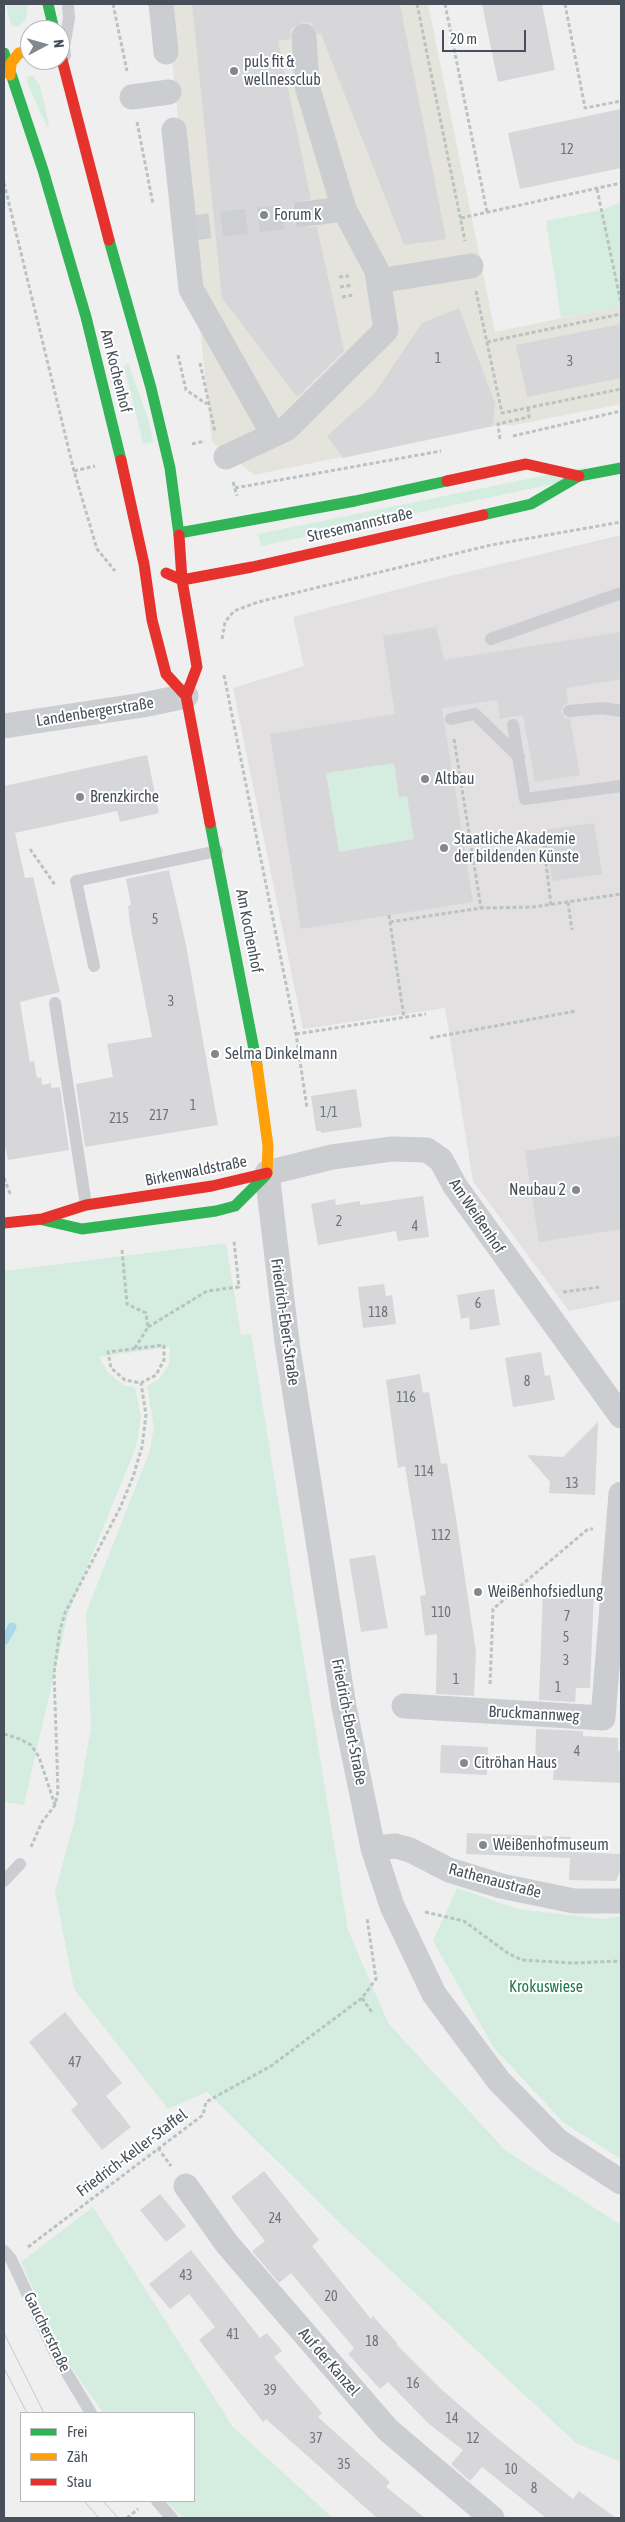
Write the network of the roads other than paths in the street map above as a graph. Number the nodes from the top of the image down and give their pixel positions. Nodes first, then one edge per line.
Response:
1 (48, 4) edge
2 (68, 4) edge
3 (161, 4) edge
4 (52, 20) edge
5 (304, 36) dead end
6 (166, 52) dead end
7 (4, 53) edge
8 (20, 53) edge
9 (57, 70) edge
10 (65, 70) edge
11 (10, 75) junction
12 (69, 86) junction
13 (170, 92) dead end
14 (132, 97) dead end
15 (174, 130) dead end
16 (344, 209) junction
17 (304, 214) tunnel mouth
18 (471, 266) road end
19 (379, 281) junction
20 (274, 434) junction
21 (217, 448) road end
22 (621, 468) edge
23 (579, 476) junction
24 (179, 534) junction
25 (165, 546) dead end
26 (147, 561) junction
27 (182, 580) junction
28 (621, 593) edge
29 (491, 639) dead end
30 (186, 696) junction
31 (569, 711) dead end
32 (621, 711) edge
33 (451, 719) road end
34 (513, 725) dead end
35 (4, 726) edge
36 (519, 757) junction
37 (621, 786) edge
38 (217, 851) junction
39 (94, 966) dead end
40 (55, 1003) dead end
41 (267, 1173) junction
42 (86, 1205) junction
43 (42, 1220) junction
44 (4, 1223) edge
45 (621, 1416) edge
46 (621, 1494) edge
47 (614, 1671) edge
48 (404, 1706) dead end
49 (373, 1848) junction
50 (20, 1864) road end
51 (4, 1881) edge
52 (621, 1901) edge
53 (621, 2182) edge
54 (186, 2186) dead end
55 (8, 2255) edge
56 (90, 2412) edge
57 (158, 2502) edge
58 (172, 2518) edge
59 (492, 2518) edge

1 - 4 main road
2 - 12 lane
3 - 6 street
5 - 16 street
7 - 11 main road, Am Kochenhof
8 - 11 main road
9 - 12 main road
10 - 12 main road, Am Kochenhof
11 - 26 main road, Am Kochenhof
12 - 24 main road, Am Kochenhof
13 - 14 street
15 - 20 street
16 - 17 street
16 - 19 street
18 - 19 street
19 - 20 street
20 - 21 street
22 - 23 main road, Stresemannstraße
23 - 24 main road, Stresemannstraße
23 - 27 main road, Stresemannstraße
24 - 25 main road
24 - 27 main road, Am Kochenhof
26 - 27 main road
26 - 30 main road, Am Kochenhof
27 - 30 main road, Am Kochenhof
28 - 29 lane
30 - 35 street, Landenbergerstraße
30 - 38 main road, Am Kochenhof
31 - 32 lane
33 - 36 lane
34 - 36 lane
36 - 37 lane
38 - 39 lane
38 - 41 main road, Am Kochenhof
40 - 42 lane
41 - 42 main road, Birkenwaldstraße
41 - 43 main road, Birkenwaldstraße
41 - 45 street, Am Weißenhof
41 - 49 street, Friedrich-Ebert-Straße
42 - 43 main road, Birkenwaldstraße
43 - 44 main road, Birkenwaldstraße
46 - 47 street
47 - 48 street, Bruckmannweg
49 - 52 street, Rathenaustraße
49 - 53 street, Friedrich-Ebert-Straße
50 - 51 lane
54 - 59 street, Auf der Kanzel
55 - 56 lane, Gaucherstraße
57 - 58 lane

